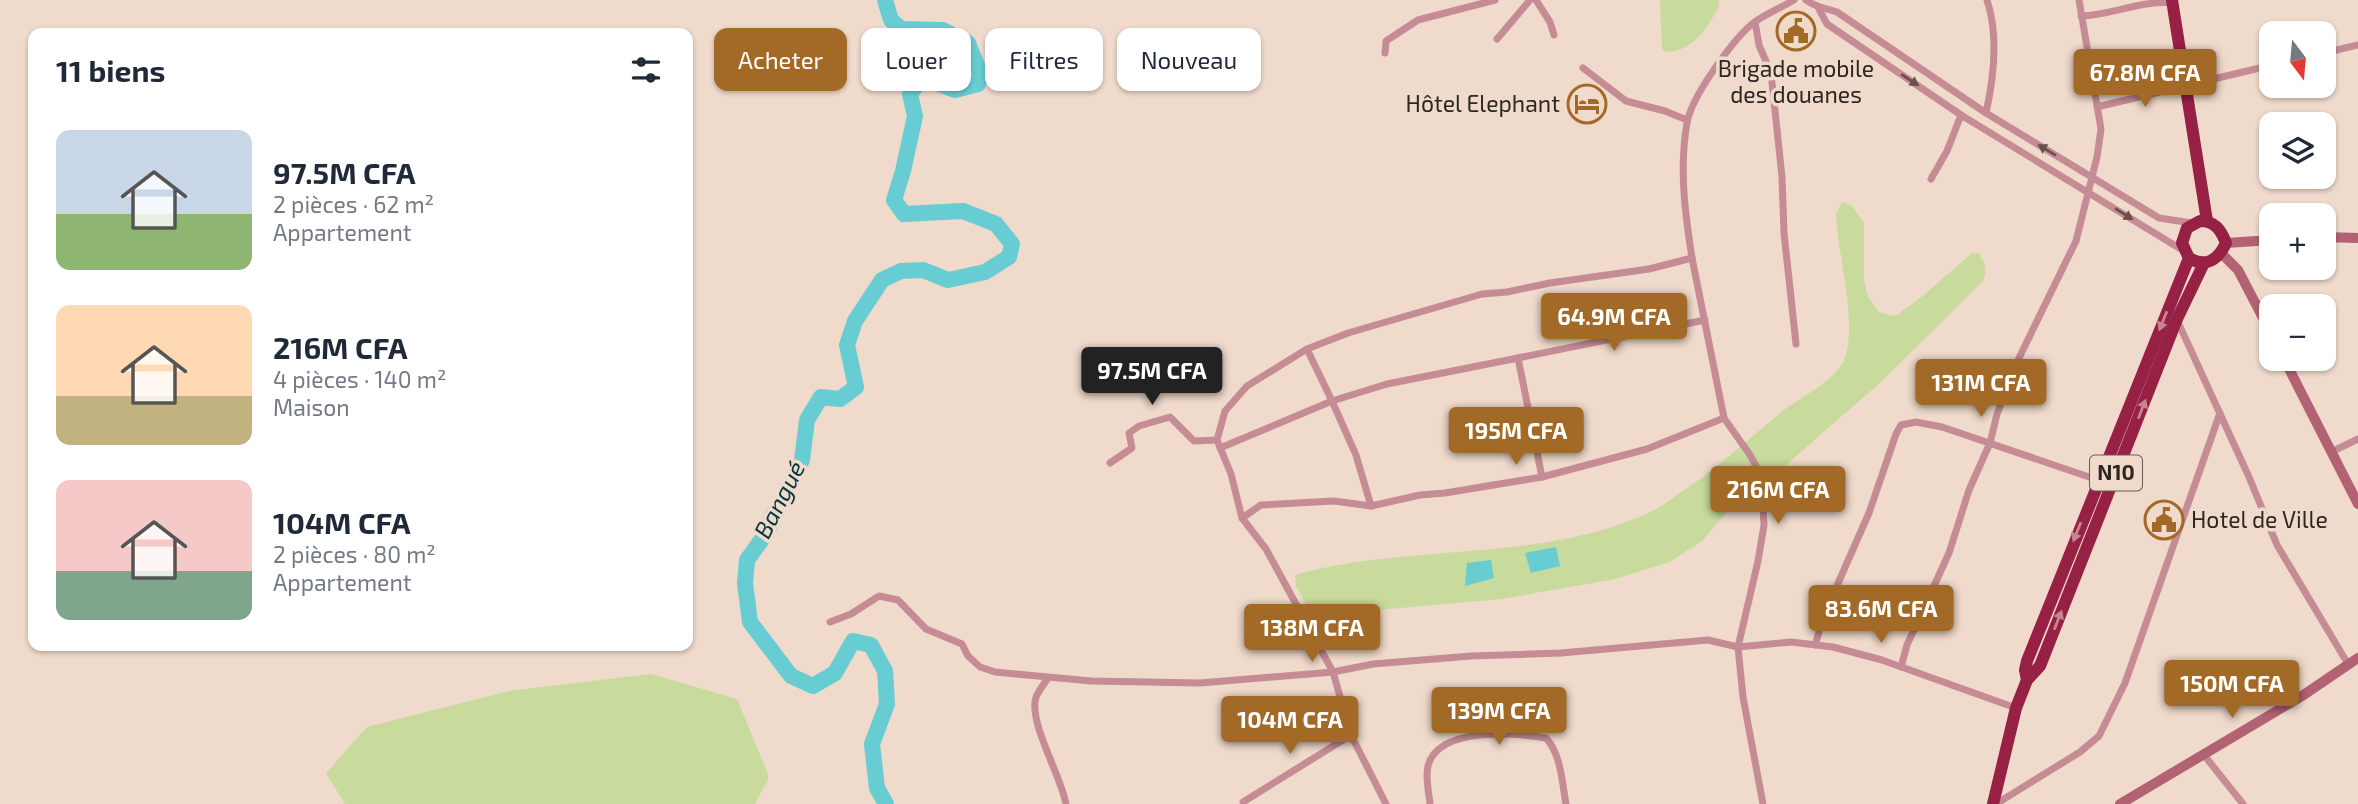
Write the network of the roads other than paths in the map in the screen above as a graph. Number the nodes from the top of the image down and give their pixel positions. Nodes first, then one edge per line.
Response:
1 (1495, 0) edge
2 (1530, 0) edge
3 (1536, 0) edge
4 (1794, 0) edge
5 (1806, 0) edge
6 (1987, 0) edge
7 (2079, 0) edge
8 (2172, 2) edge
9 (1819, 9) junction
10 (2081, 16) junction
11 (1755, 22) junction
12 (1554, 35) dead end
13 (1497, 39) dead end
14 (2358, 45) edge
15 (2336, 50) edge
16 (1385, 53) dead end
17 (1583, 68) dead end
18 (2259, 68) edge
19 (2186, 84) junction
20 (2098, 107) junction
21 (1986, 113) junction
22 (1961, 115) junction
23 (1687, 120) junction
24 (2091, 177) junction
25 (1931, 179) dead end
26 (2088, 191) junction
27 (2200, 222) junction
28 (2336, 237) edge
29 (2358, 238) edge
30 (2259, 242) edge
31 (2224, 248) junction
32 (2186, 254) junction
33 (1692, 258) junction
34 (2204, 263) junction
35 (2259, 310) edge
36 (2177, 319) junction
37 (1705, 320) junction
38 (1796, 344) dead end
39 (1307, 349) junction
40 (1518, 358) junction
41 (2290, 371) edge
42 (1332, 401) junction
43 (2220, 413) junction
44 (1724, 418) junction
45 (2358, 439) edge
46 (1990, 443) junction
47 (1219, 444) junction
48 (2331, 452) junction
49 (1110, 463) dead end
50 (1542, 477) junction
51 (2098, 480) junction
52 (2358, 505) edge
53 (1371, 506) junction
54 (1242, 518) junction
55 (830, 622) dead end
56 (1815, 645) junction
57 (1738, 647) junction
58 (2353, 661) edge
59 (1901, 667) junction
60 (1333, 672) junction
61 (1048, 678) junction
62 (2027, 680) junction
63 (2016, 708) junction
64 (1351, 734) junction
65 (2204, 755) junction
66 (1243, 802) edge
67 (1066, 804) edge
68 (1386, 804) edge
69 (1430, 804) edge
70 (1566, 804) edge
71 (1763, 804) edge
72 (1995, 804) edge
73 (2120, 804) edge
74 (2244, 804) edge

1 - 16 street
2 - 13 street
3 - 12 street
4 - 11 street
5 - 9 street
6 - 21 street
7 - 10 street
8 - 10 street
8 - 19 highway, N10
9 - 21 street
9 -> 22 street
10 - 20 street
11 - 23 street
11 - 38 street
14 - 15 street
17 - 23 street
18 - 19 street
19 - 20 street
19 - 27 highway, N10
20 - 24 street
24 -> 21 street
22 - 25 street
22 - 26 street
23 - 33 street
24 - 26 street
24 - 27 street
26 -> 32 street
26 - 46 street
27 - 31 highway
27 - 32 highway, N10
28 - 29 street
30 - 31 street
31 - 34 highway
31 - 35 street
32 - 34 highway
32 -> 51 highway, N10
33 - 37 street
33 - 39 street
34 - 36 highway, N10
36 - 43 street
62 -> 36 highway, N10
37 - 40 street
37 - 44 street
39 - 42 street
39 - 47 street
40 - 42 street
40 - 50 street
41 - 48 street
42 - 47 street
42 - 53 street
43 - 58 street
43 - 72 street
44 - 50 street
44 - 57 street
45 - 48 street
46 - 51 street
46 - 56 street
46 - 59 street
47 - 49 street
47 - 54 street
48 - 52 street
50 - 53 street
51 -> 62 highway, N10
53 - 54 street
54 - 60 street
55 - 61 street
56 - 57 street
56 - 59 street
57 - 60 street
57 - 71 street
58 - 65 street
59 - 63 street
60 - 61 street
60 - 64 street
61 - 67 street
62 - 63 highway, N10
63 - 72 highway, N10
64 - 66 street
64 - 68 street
65 - 73 street
65 - 74 street
69 - 70 street

